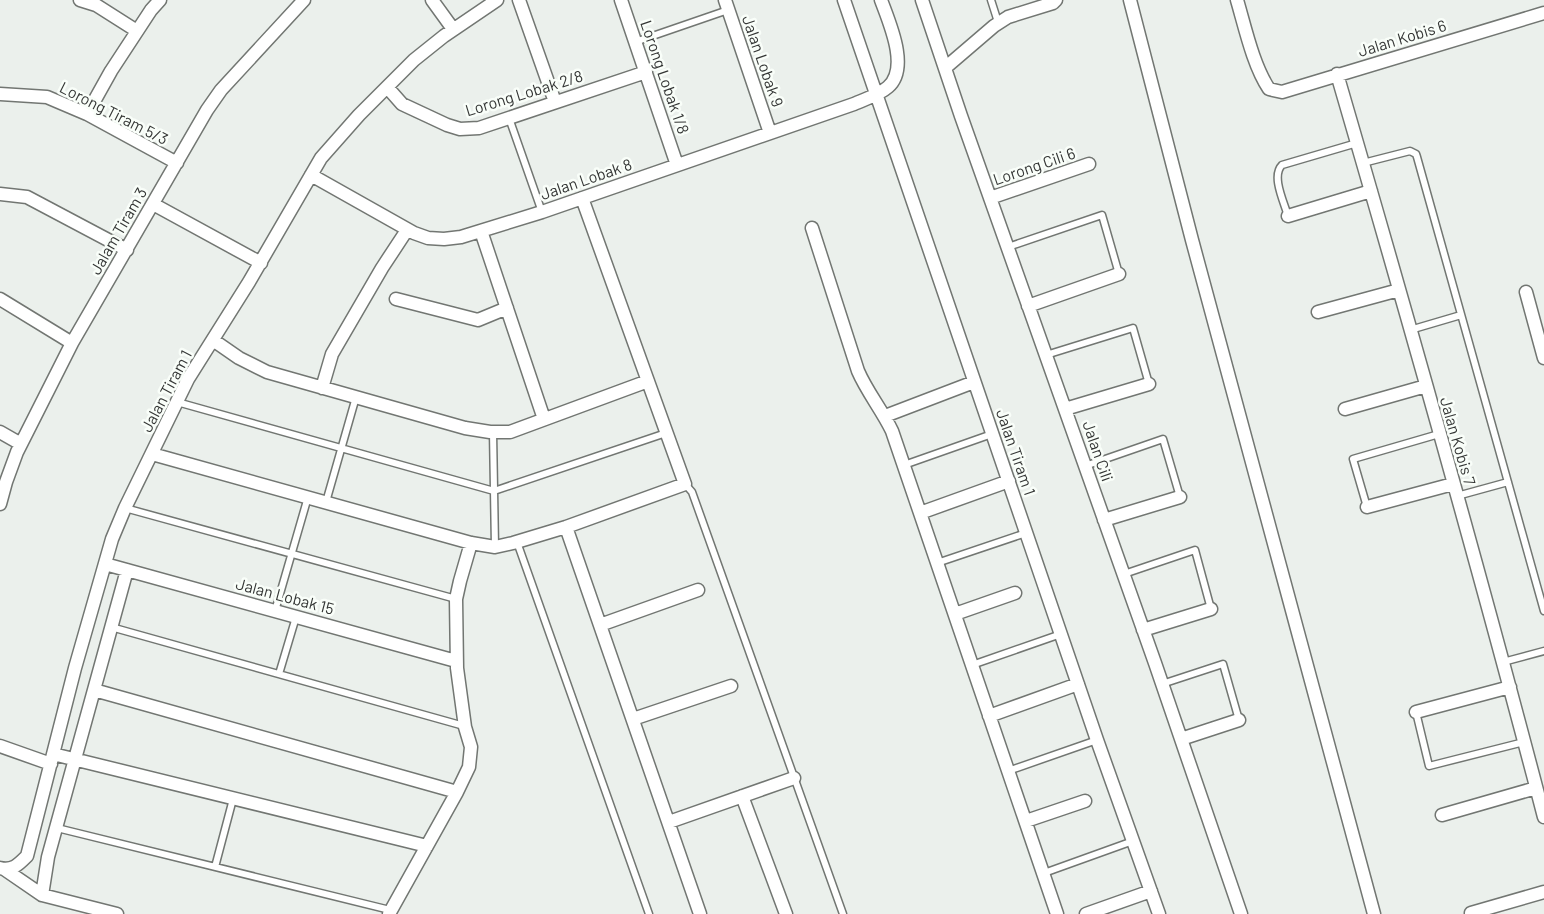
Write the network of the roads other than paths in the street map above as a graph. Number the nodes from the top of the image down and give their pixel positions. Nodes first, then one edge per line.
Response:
1 (80, 0) edge
2 (160, 0) edge
3 (304, 0) edge
4 (432, 0) edge
5 (497, 0) edge
6 (519, 0) edge
7 (621, 0) edge
8 (844, 0) edge
9 (881, 0) edge
10 (922, 0) edge
11 (991, 0) edge
12 (1056, 0) edge
13 (1130, 0) edge
14 (1237, 0) edge
15 (727, 5) edge
16 (1544, 13) edge
17 (999, 23) junction
18 (453, 29) junction
19 (137, 31) junction
20 (635, 42) junction
21 (945, 68) junction
22 (646, 72) junction
23 (1336, 74) junction
24 (387, 87) junction
25 (0, 94) edge
26 (876, 94) junction
27 (555, 102) junction
28 (87, 114) junction
29 (509, 118) junction
30 (770, 133) junction
31 (1357, 143) junction
32 (177, 163) junction
33 (1089, 164) dead end
34 (1363, 164) junction
35 (677, 165) junction
36 (311, 176) junction
37 (1371, 192) junction
38 (0, 194) edge
39 (582, 198) junction
40 (990, 198) junction
41 (153, 204) junction
42 (542, 212) junction
43 (1288, 216) joint
44 (812, 228) dead end
45 (407, 230) junction
46 (480, 231) junction
47 (1007, 247) junction
48 (127, 250) junction
49 (261, 263) junction
50 (1119, 274) joint
51 (1399, 290) junction
52 (1526, 292) dead end
53 (0, 299) edge
54 (396, 299) dead end
55 (1028, 306) junction
56 (507, 308) junction
57 (1318, 312) dead end
58 (1461, 315) junction
59 (1410, 330) junction
60 (213, 340) junction
61 (72, 343) junction
62 (1046, 355) junction
63 (1544, 358) edge
64 (648, 381) junction
65 (974, 382) junction
66 (1149, 384) joint
67 (1426, 386) junction
68 (322, 387) junction
69 (356, 397) junction
70 (177, 402) junction
71 (1065, 409) junction
72 (1345, 409) dead end
73 (885, 416) junction
74 (544, 419) junction
75 (0, 432) edge
76 (493, 432) junction
77 (666, 433) junction
78 (992, 434) junction
79 (1439, 434) junction
80 (21, 444) junction
81 (341, 449) junction
82 (152, 454) junction
83 (903, 465) junction
84 (1085, 466) junction
85 (1008, 482) junction
86 (1508, 482) junction
87 (685, 484) junction
88 (1455, 490) junction
89 (494, 491) junction
90 (308, 497) junction
91 (1180, 497) joint
92 (326, 502) junction
93 (0, 504) edge
94 (1367, 507) joint
95 (125, 508) junction
96 (920, 513) junction
97 (1104, 520) junction
98 (566, 527) junction
99 (1026, 533) junction
100 (517, 542) junction
101 (471, 543) junction
102 (495, 548) junction
103 (292, 553) junction
104 (937, 563) junction
105 (105, 564) junction
106 (126, 570) junction
107 (1123, 574) junction
108 (698, 590) dead end
109 (1016, 593) dead end
110 (456, 599) junction
111 (1211, 609) joint
112 (275, 611) junction
113 (1544, 611) edge
114 (955, 614) junction
115 (296, 616) junction
116 (600, 625) junction
117 (111, 627) junction
118 (1143, 630) junction
119 (1061, 634) junction
120 (1544, 651) edge
121 (456, 661) junction
122 (1503, 662) junction
123 (972, 665) junction
124 (279, 674) junction
125 (1078, 684) junction
126 (1162, 684) junction
127 (731, 686) dead end
128 (1510, 687) junction
129 (94, 690) junction
130 (1416, 712) joint
131 (989, 716) junction
132 (633, 719) junction
133 (1239, 720) joint
134 (465, 727) junction
135 (1181, 739) junction
136 (1097, 740) junction
137 (1524, 742) junction
138 (0, 746) edge
139 (52, 759) junction
140 (75, 759) junction
141 (1008, 771) junction
142 (794, 778) junction
143 (1536, 788) junction
144 (457, 792) junction
145 (742, 796) junction
146 (233, 798) junction
147 (1085, 801) dead end
148 (1442, 814) dead end
149 (1544, 817) edge
150 (1026, 821) junction
151 (669, 822) junction
152 (56, 828) junction
153 (1133, 841) junction
154 (427, 846) junction
155 (215, 867) junction
156 (2, 869) edge
157 (1044, 873) junction
158 (1151, 891) junction
159 (1544, 892) edge
160 (42, 895) junction
161 (390, 912) edge
162 (1472, 913) edge
163 (117, 914) edge
164 (649, 914) edge
165 (700, 914) edge
166 (786, 914) edge
167 (843, 914) edge
168 (1058, 914) edge
169 (1086, 914) edge
170 (1159, 914) edge
171 (1241, 914) edge
172 (1374, 914) edge

1 - 19 street
2 - 19 street
3 - 32 street, Jalam Tiram 3
4 - 18 street
5 - 18 street, Jalan Tiram 1
6 - 27 street
7 - 20 street, Lorong Lobak 1/8
8 - 26 street, Jalan Tiram 1
9 - 26 street
10 - 21 street, Jalan Cili
11 - 17 lane
12 - 17 street
13 - 172 street
14 - 23 street, Jalan Kobis 6
15 - 20 lane
15 - 30 street, Jalan Lobak 9
16 - 23 street, Jalan Kobis 6
17 - 21 street
18 - 24 street, Jalan Tiram 1
19 - 28 street
20 - 22 street, Lorong Lobak 1/8
21 - 40 street, Jalan Cili
22 - 27 street, Lorong Lobak 2/8
22 - 35 street, Lorong Lobak 1/8
23 - 31 street, Jalan Kobis 7
24 - 29 street, Lorong Lobak 2/8
24 - 36 street, Jalan Tiram 1
25 - 28 street, Lorong Tiram 5/3
26 - 30 street, Jalan Lobak 8
26 - 65 street, Jalan Tiram 1
27 - 29 street, Lorong Lobak 2/8
28 - 32 street, Lorong Tiram 5/3
29 - 42 lane
30 - 35 street, Jalan Lobak 8
31 - 34 street, Jalan Kobis 7
31 - 43 lane
32 - 41 street, Jalam Tiram 3
33 - 40 street, Lorong Cili 6
34 - 37 street, Jalan Kobis 7
34 - 58 lane
35 - 39 street, Jalan Lobak 8
36 - 45 street, Jalan Lobak 8
36 - 49 street, Jalan Tiram 1
37 - 43 street
37 - 51 street, Jalan Kobis 7
38 - 48 street
39 - 42 street, Jalan Lobak 8
39 - 64 street
40 - 47 street, Jalan Cili
41 - 48 street, Jalam Tiram 3
41 - 49 street
42 - 46 street, Jalan Lobak 8
44 - 73 street
45 - 46 street, Jalan Lobak 8
45 - 68 street
46 - 56 street
47 - 50 lane
47 - 55 street, Jalan Cili
48 - 61 street, Jalam Tiram 3
49 - 60 street, Jalan Tiram 1
50 - 55 street
51 - 57 street
51 - 59 street, Jalan Kobis 7
52 - 63 street
53 - 61 street
54 - 56 street
55 - 62 street, Jalan Cili
56 - 74 street
58 - 59 lane
58 - 86 lane
59 - 67 street, Jalan Kobis 7
60 - 68 street
60 - 70 street, Jalan Tiram 1
61 - 80 street, Jalam Tiram 3
62 - 66 lane
62 - 71 street, Jalan Cili
64 - 74 street
64 - 77 street
65 - 73 street
65 - 78 street, Jalan Tiram 1
66 - 71 street
67 - 72 street
67 - 79 street, Jalan Kobis 7
68 - 69 street
69 - 76 street
69 - 81 lane
70 - 81 lane
70 - 82 street, Jalan Tiram 1
71 - 84 street, Jalan Cili
73 - 83 street
74 - 76 street
75 - 80 street
76 - 89 lane
77 - 87 street
77 - 89 lane
78 - 83 lane
78 - 85 street, Jalan Tiram 1
79 - 88 street, Jalan Kobis 7
79 - 94 lane
80 - 93 street, Jalam Tiram 3
81 - 89 lane
81 - 92 lane
82 - 90 street
82 - 95 street, Jalan Tiram 1
83 - 96 street
84 - 91 lane
84 - 97 street, Jalan Cili
85 - 96 street
85 - 99 street, Jalan Tiram 1
86 - 88 lane
86 - 113 lane
87 - 98 street
87 - 142 lane
88 - 94 street
88 - 122 street, Jalan Kobis 7
89 - 102 lane
90 - 92 street
90 - 103 lane
91 - 97 street
92 - 101 street
95 - 103 lane
95 - 105 street, Jalan Tiram 1
96 - 104 street
97 - 107 street, Jalan Cili
98 - 100 street
98 - 116 street
99 - 104 lane
99 - 119 street, Jalan Tiram 1
100 - 102 street
100 - 164 lane
101 - 102 street
101 - 110 street
103 - 110 lane
103 - 112 lane
104 - 114 street
105 - 106 street, Jalan Lobak 15
105 - 139 street, Jalan Tiram 1
106 - 112 street, Jalan Lobak 15
106 - 117 street
107 - 111 lane
107 - 118 street, Jalan Cili
108 - 116 street
109 - 114 street
110 - 121 street
111 - 118 street
112 - 115 street, Jalan Lobak 15
114 - 123 street
115 - 121 street, Jalan Lobak 15
115 - 124 lane
116 - 132 street
117 - 124 lane
117 - 129 street
118 - 126 street, Jalan Cili
119 - 123 lane
119 - 125 street, Jalan Tiram 1
120 - 122 lane
121 - 134 street
122 - 128 street, Jalan Kobis 7
123 - 131 street
124 - 134 lane
125 - 131 street
125 - 136 street, Jalan Tiram 1
126 - 133 lane
126 - 135 street, Jalan Cili
127 - 132 street
128 - 130 street
128 - 137 street, Jalan Kobis 7
129 - 140 street
129 - 144 street
130 - 137 lane
131 - 141 street
132 - 151 street
133 - 135 street
134 - 144 street
135 - 171 street, Jalan Cili
136 - 141 lane
136 - 153 street, Jalan Tiram 1
137 - 143 street, Jalan Kobis 7
138 - 139 street
139 - 140 street
139 - 156 street, Jalan Tiram 1
140 - 146 street
140 - 152 street
141 - 150 street
142 - 145 street
142 - 167 lane
143 - 148 street
143 - 149 street, Jalan Kobis 7
144 - 154 street
145 - 151 street
145 - 166 street
146 - 154 street
146 - 155 lane
147 - 150 street
150 - 157 street
151 - 165 street
152 - 155 lane
152 - 160 street
153 - 157 lane
153 - 158 street, Jalan Tiram 1
154 - 161 street
155 - 161 lane
156 - 160 street
157 - 168 street
158 - 169 street
158 - 170 street, Jalan Tiram 1
159 - 162 street
160 - 163 street

